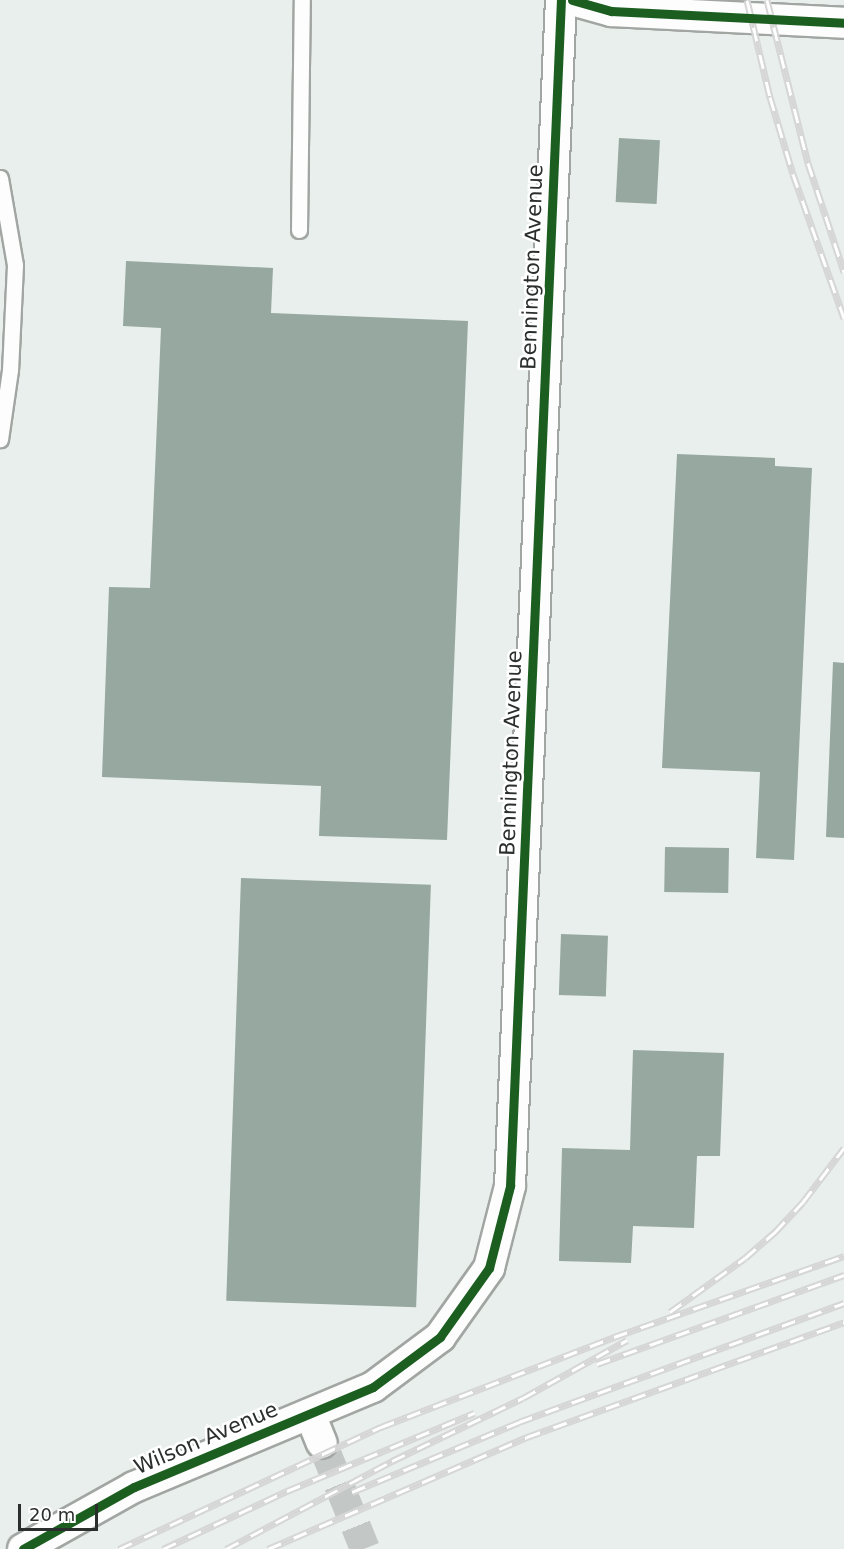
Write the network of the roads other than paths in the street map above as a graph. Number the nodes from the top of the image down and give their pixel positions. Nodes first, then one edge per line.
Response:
1 (302, 0) edge
2 (561, 0) edge
3 (572, 0) edge
4 (844, 23) edge
5 (0, 178) edge
6 (299, 230) dead end
7 (0, 439) edge
8 (310, 1414) junction
9 (322, 1443) tunnel mouth
10 (23, 1549) edge

1 - 6 lane
2 - 8 street, Bennington Avenue
3 - 4 street
5 - 7 lane
8 - 9 street, Wilson Avenue
8 - 10 street, Wilson Avenue

